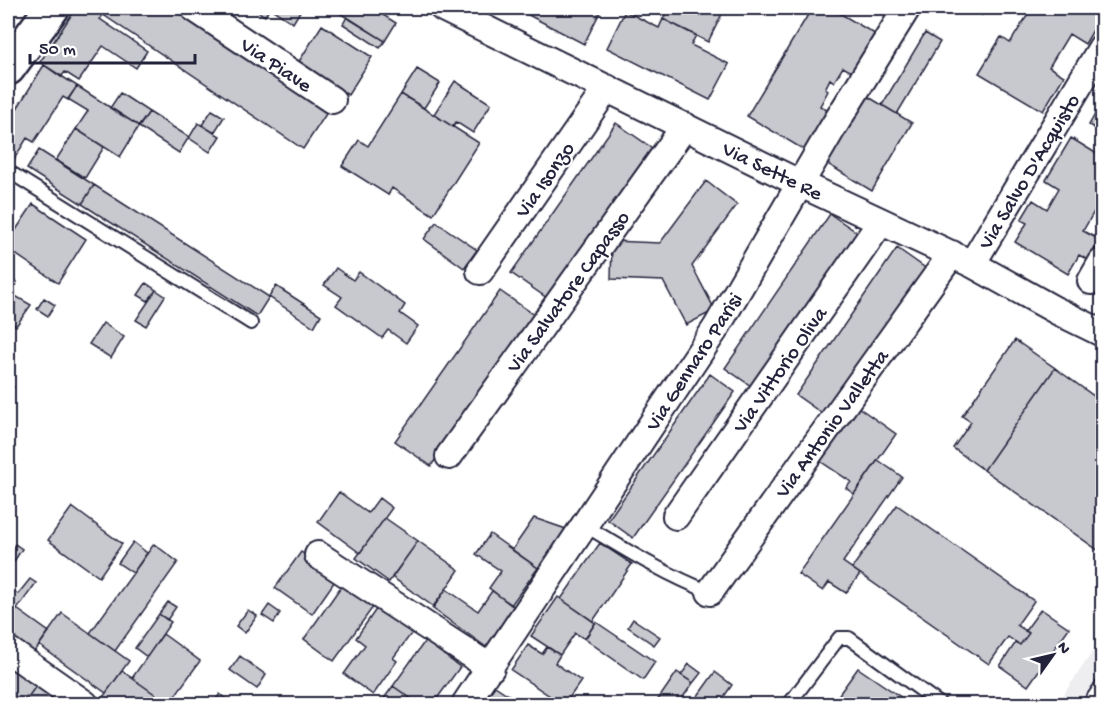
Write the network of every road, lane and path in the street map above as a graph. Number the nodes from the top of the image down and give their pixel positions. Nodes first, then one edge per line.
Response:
1 (52, 8) edge
2 (194, 8) edge
3 (443, 8) edge
4 (907, 8) edge
5 (1102, 47) edge
6 (10, 60) edge
7 (607, 88) junction
8 (332, 100) dead end
9 (685, 126) junction
10 (8, 171) edge
11 (801, 184) junction
12 (881, 222) junction
13 (962, 259) junction
14 (480, 271) dead end
15 (251, 323) dead end
16 (1102, 333) edge
17 (449, 456) dead end
18 (676, 516) dead end
19 (586, 526) junction
20 (318, 555) dead end
21 (710, 592) joint
22 (8, 650) edge
23 (491, 668) junction
24 (1102, 685) edge
25 (85, 705) edge
26 (465, 705) edge
27 (789, 705) edge
28 (940, 705) edge
29 (1089, 705) edge

1 - 6 street
2 - 8 street, Via Piave
3 - 7 street, Via Sette Re
4 - 11 street, Via Gennaro Parisi
5 - 13 street, Via Salvo D'Acquisto
7 - 9 street, Via Sette Re
7 - 14 street, Via Isonzo
9 - 11 street, Via Sette Re
9 - 17 street, Via Salvatore Capasso
10 - 15 lane
11 - 12 street, Via Sette Re
11 - 19 street, Via Gennaro Parisi
12 - 13 street, Via Sette Re
12 - 18 street, Via Vittorio Oliva
13 - 16 street, Via Sette Re
13 - 21 street, Via Antonio Valletta
19 - 21 lane
19 - 23 street, Via Gennaro Parisi
20 - 23 street
22 - 25 street
23 - 26 street, Via Gennaro Parisi
24 - 29 lane
27 - 28 lane

